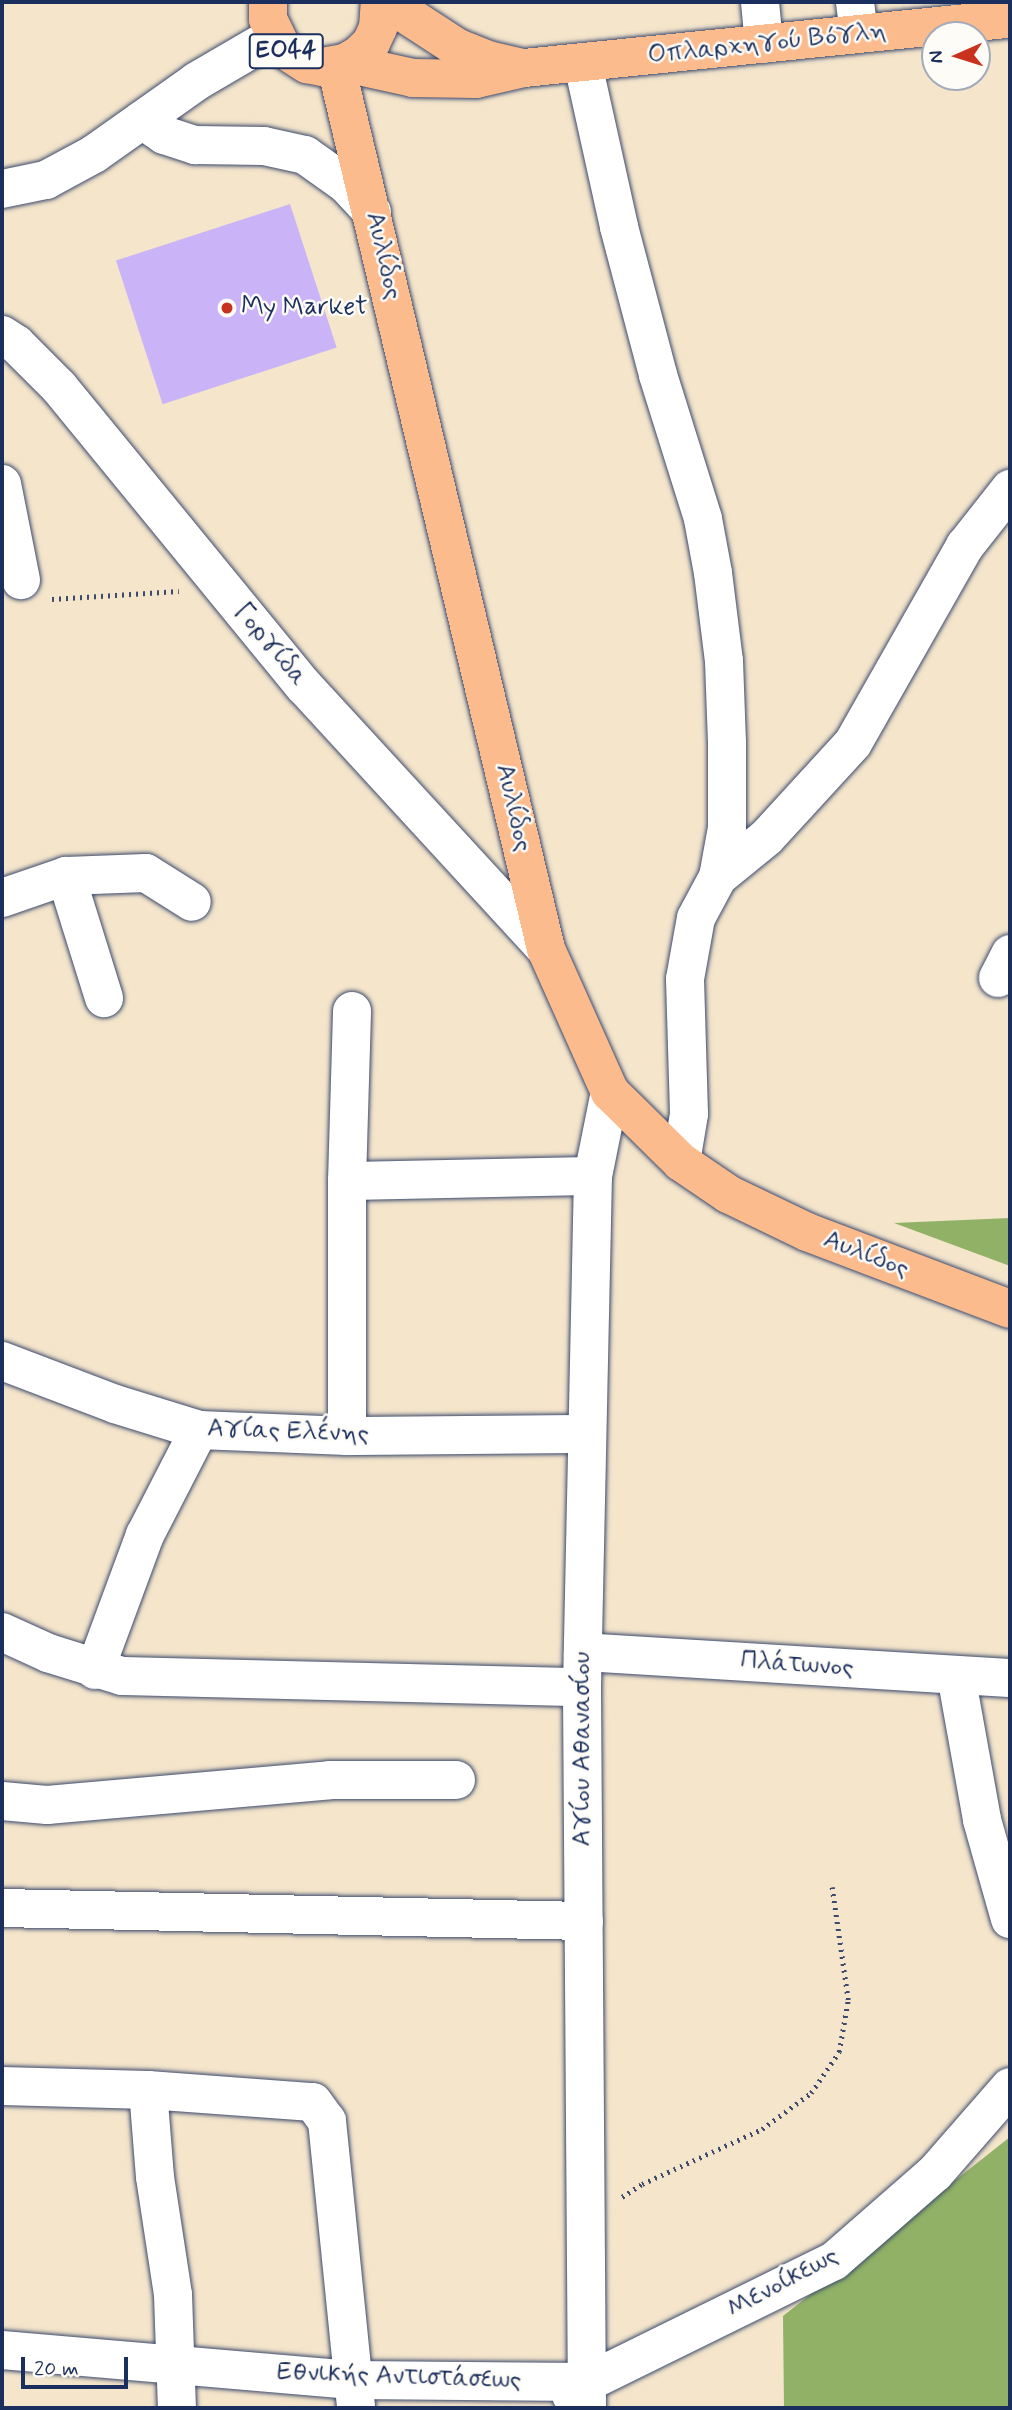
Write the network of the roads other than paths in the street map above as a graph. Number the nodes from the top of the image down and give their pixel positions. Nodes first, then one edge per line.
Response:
1 (380, 2) edge
2 (387, 2) edge
3 (760, 2) edge
4 (857, 18) edge
5 (271, 19) edge
6 (1010, 19) edge
7 (764, 44) junction
8 (341, 64) junction
9 (583, 64) junction
10 (524, 68) junction
11 (142, 120) junction
12 (2, 189) edge
13 (372, 212) junction
14 (2, 335) edge
15 (2, 484) edge
16 (1010, 489) edge
17 (21, 580) road end
18 (66, 876) junction
19 (718, 877) junction
20 (2, 898) edge
21 (192, 902) dead end
22 (546, 949) junction
23 (104, 998) dead end
24 (352, 1011) dead end
25 (610, 1092) junction
26 (681, 1162) junction
27 (593, 1177) junction
28 (347, 1181) junction
29 (1010, 1309) edge
30 (2, 1361) edge
31 (198, 1430) junction
32 (586, 1434) junction
33 (347, 1436) junction
34 (2, 1632) edge
35 (582, 1669) junction
36 (95, 1670) junction
37 (956, 1675) junction
38 (1010, 1678) edge
39 (456, 1780) dead end
40 (2, 1801) edge
41 (2, 1908) edge
42 (1010, 1919) edge
43 (584, 1920) junction
44 (2, 2086) edge
45 (1010, 2087) edge
46 (148, 2090) junction
47 (2, 2350) edge
48 (176, 2365) junction
49 (354, 2394) edge
50 (587, 2395) edge
51 (177, 2408) edge
52 (554, 2408) edge

1 - 8 main road, ΕΟ44
2 - 10 main road, Οπλαρχηγού Βόγλη
3 - 7 street
4 - 6 main road, Οπλαρχηγού Βόγλη
4 - 7 main road, Οπλαρχηγού Βόγλη
5 - 8 main road, ΕΟ44
5 - 11 street
7 - 9 main road, Οπλαρχηγού Βόγλη
8 - 10 main road, Οπλαρχηγού Βόγλη
8 - 13 main road, Αυλίδος / ΕΟ44
9 - 10 main road, Οπλαρχηγού Βόγλη
9 - 19 street
11 - 12 street
11 - 13 street
13 - 22 main road, Αυλίδος / ΕΟ44
14 - 22 street, Γοργίδα
15 - 17 street
16 - 19 street
18 - 20 street
18 - 21 street
18 - 23 street
19 - 26 street
22 - 25 main road, Αυλίδος / ΕΟ44
24 - 28 street
25 - 26 main road, Αυλίδος / ΕΟ44
25 - 27 street, Αγίου Αθανασίου
26 - 29 main road, Αυλίδος / ΕΟ44
27 - 28 street
27 - 32 street, Αγίου Αθανασίου
28 - 33 street
30 - 31 street, Αγίας Ελένης
31 - 33 street, Αγίας Ελένης
31 - 36 street
32 - 33 street, Αγίας Ελένης
32 - 35 street, Αγίου Αθανασίου
34 - 36 street, Πλάτωνος
35 - 36 street, Πλάτωνος
35 - 37 street, Πλάτωνος
35 - 43 street, Αγίου Αθανασίου
37 - 38 street, Πλάτωνος
37 - 42 street
39 - 40 street
41 - 43 street
43 - 50 street, Αγίου Αθανασίου
44 - 46 street
45 - 50 street, Μενοίκεως
46 - 48 street
46 - 49 street
47 - 48 street, Εθνικής Αντιστάσεως
48 - 49 street, Εθνικής Αντιστάσεως
48 - 51 street
49 - 50 street, Εθνικής Αντιστάσεως
50 - 52 street

